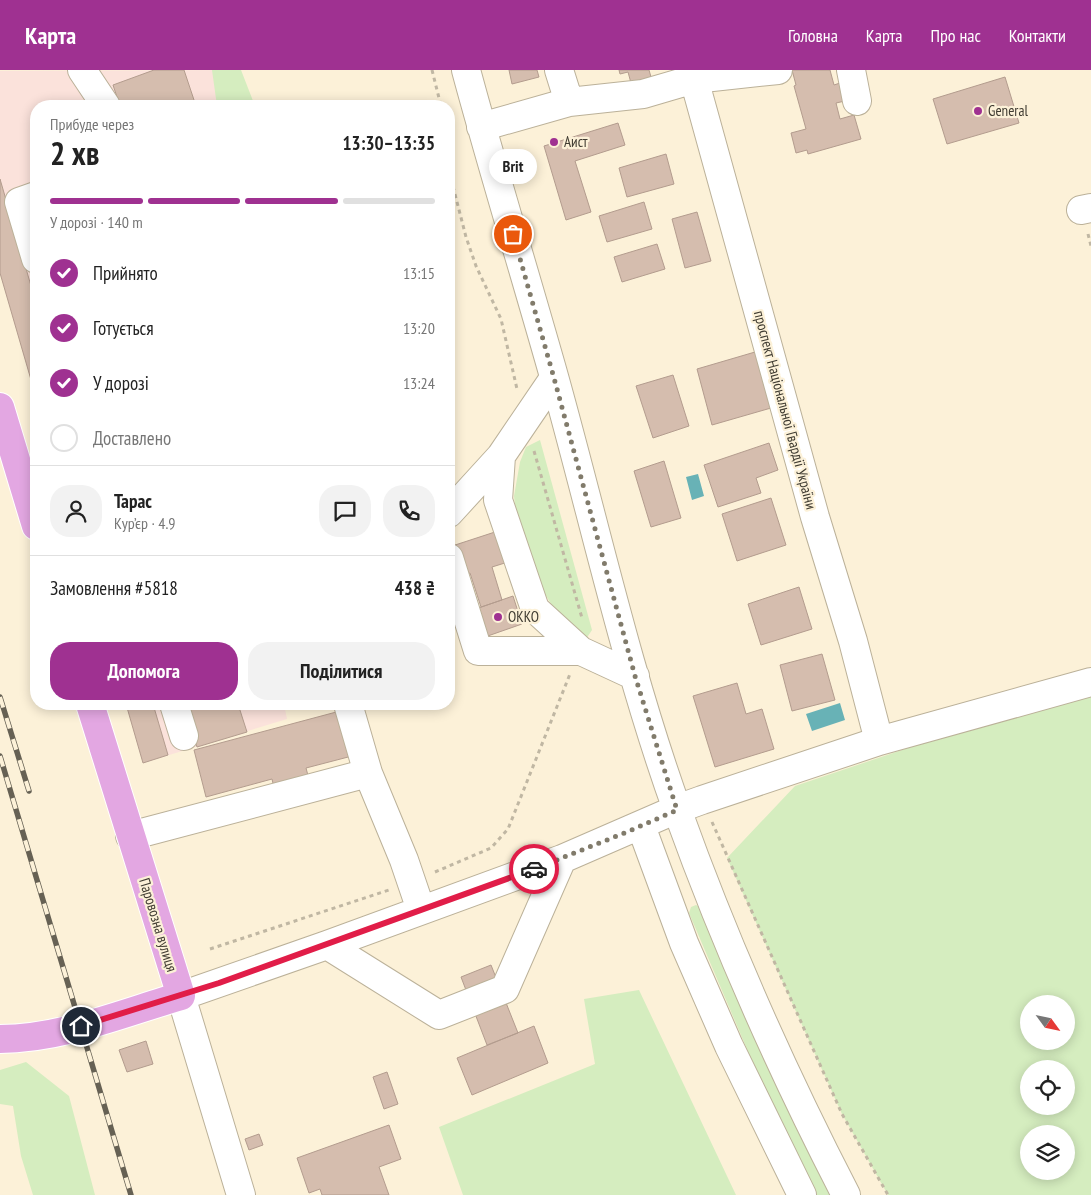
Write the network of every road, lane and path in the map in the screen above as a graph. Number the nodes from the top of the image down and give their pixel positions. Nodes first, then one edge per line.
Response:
1 (82, 70) edge
2 (432, 70) edge
3 (466, 70) edge
4 (559, 70) edge
5 (778, 70) edge
6 (851, 70) edge
7 (694, 79) junction
8 (102, 100) edge
9 (440, 100) edge
10 (857, 101) dead end
11 (569, 102) junction
12 (481, 126) junction
13 (30, 198) edge
14 (30, 239) edge
15 (554, 378) junction
16 (0, 407) edge
17 (501, 456) junction
18 (30, 506) edge
19 (455, 506) edge
20 (455, 577) edge
21 (580, 651) junction
22 (635, 676) junction
23 (1091, 682) edge
24 (92, 710) edge
25 (176, 710) edge
26 (350, 710) edge
27 (184, 736) dead end
28 (879, 741) junction
29 (368, 773) junction
30 (702, 800) junction
31 (677, 810) junction
32 (641, 826) junction
33 (130, 836) junction
34 (562, 859) junction
35 (421, 910) junction
36 (327, 945) junction
37 (181, 996) junction
38 (0, 1038) edge
39 (241, 1195) edge
40 (802, 1195) edge
41 (846, 1195) edge
42 (888, 1195) edge

1 - 8 street
2 - 9 path
3 - 12 street
4 - 11 street
5 - 7 street
6 - 10 street
7 - 11 street
7 - 28 street, проспект Національної Гвардії України
11 - 12 street
12 - 15 street
13 - 14 street
15 - 17 street
15 - 22 street
16 - 18 main road
17 - 19 street
17 - 21 street
20 - 21 street
21 - 22 street
22 - 31 street
23 - 28 street
24 - 33 main road, Паровозна вулиця
25 - 27 street
26 - 29 street
28 - 30 street
29 - 33 street
29 - 35 street
30 - 31 street
30 - 42 path
31 - 32 street
31 - 41 street
32 - 34 street
32 - 40 street
33 - 37 main road, Паровозна вулиця
34 - 35 street
34 - 36 street
35 - 36 street
36 - 37 street
37 - 38 main road
37 - 39 street

